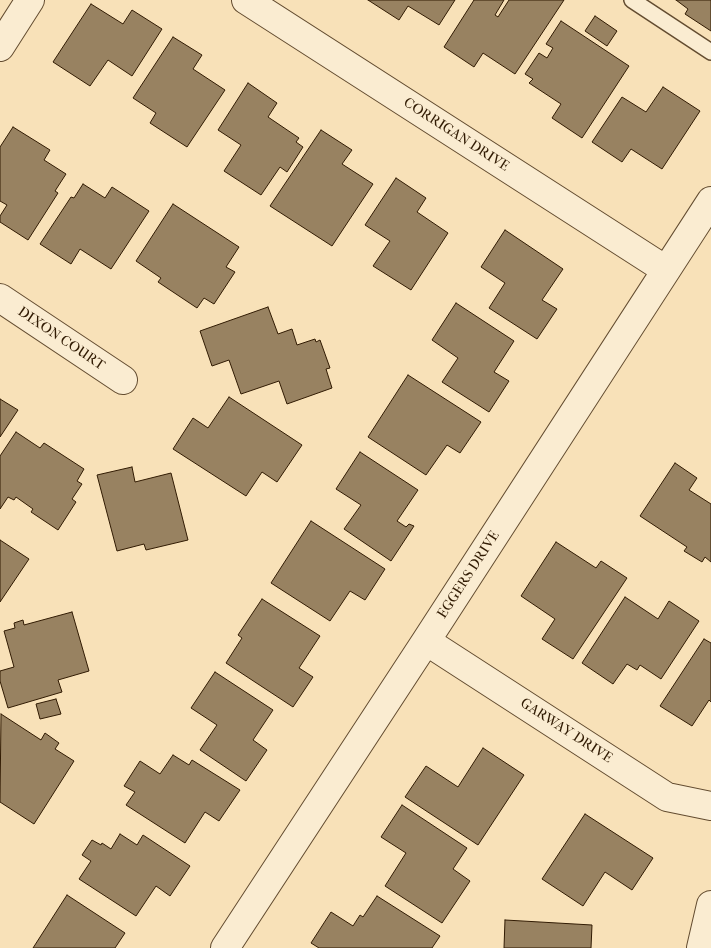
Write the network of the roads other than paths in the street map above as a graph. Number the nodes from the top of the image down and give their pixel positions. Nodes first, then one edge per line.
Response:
1 (30, 0) edge
2 (246, 0) edge
3 (632, 0) edge
4 (0, 47) edge
5 (711, 52) edge
6 (711, 201) edge
7 (666, 270) junction
8 (0, 298) edge
9 (123, 380) dead end
10 (426, 641) junction
11 (711, 806) edge
12 (711, 905) edge
13 (225, 948) edge
14 (701, 948) edge

1 - 4 street
2 - 7 street, CORRIGAN DRIVE
3 - 5 lane
6 - 7 street, EGGERS DRIVE
7 - 10 street, EGGERS DRIVE
8 - 9 street, DIXON COURT
10 - 11 street, GARWAY DRIVE
10 - 13 street, EGGERS DRIVE
12 - 14 street

